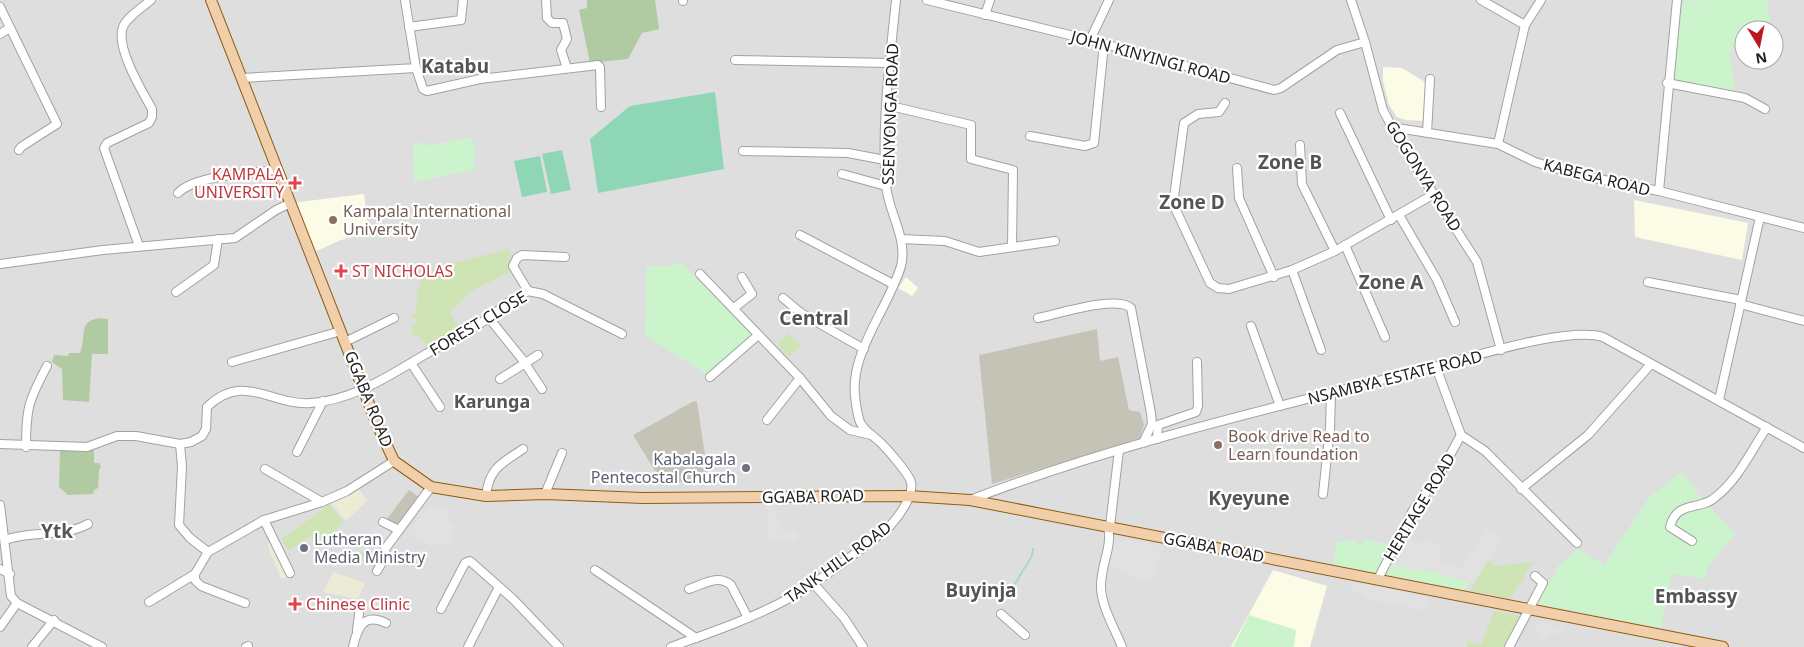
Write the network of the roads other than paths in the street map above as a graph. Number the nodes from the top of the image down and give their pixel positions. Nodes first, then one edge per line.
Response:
1 (151, 0) edge
2 (212, 0) edge
3 (404, 0) edge
4 (462, 0) edge
5 (546, 0) edge
6 (896, 0) edge
7 (927, 0) edge
8 (990, 0) edge
9 (1109, 0) edge
10 (1351, 0) edge
11 (1481, 0) edge
12 (1541, 0) edge
13 (1677, 0) edge
14 (0, 7) edge
15 (985, 15) junction
16 (1525, 25) junction
17 (409, 27) junction
18 (10, 28) junction
19 (0, 34) edge
20 (1090, 40) junction
21 (1365, 42) junction
22 (1104, 44) junction
23 (736, 60) dead end
24 (890, 63) junction
25 (416, 68) junction
26 (567, 68) junction
27 (241, 78) junction
28 (1430, 79) dead end
29 (1667, 83) junction
30 (1225, 103) dead end
31 (601, 107) dead end
32 (894, 107) junction
33 (1765, 109) dead end
34 (1340, 113) dead end
35 (1391, 128) junction
36 (1427, 133) junction
37 (1030, 136) dead end
38 (1300, 144) dead end
39 (1498, 144) junction
40 (19, 150) dead end
41 (743, 151) dead end
42 (885, 160) junction
43 (1237, 168) dead end
44 (277, 170) junction
45 (842, 174) dead end
46 (886, 186) junction
47 (1659, 191) junction
48 (178, 194) dead end
49 (1434, 194) junction
50 (291, 203) junction
51 (1399, 216) junction
52 (1760, 217) junction
53 (1391, 220) junction
54 (1804, 228) edge
55 (800, 235) dead end
56 (218, 239) junction
57 (901, 239) junction
58 (1055, 241) dead end
59 (139, 246) junction
60 (1345, 246) junction
61 (1012, 247) junction
62 (1335, 251) junction
63 (565, 257) dead end
64 (0, 264) edge
65 (1292, 270) junction
66 (700, 274) dead end
67 (742, 277) dead end
68 (1274, 277) junction
69 (1648, 282) dead end
70 (893, 284) junction
71 (528, 291) junction
72 (176, 292) dead end
73 (783, 298) dead end
74 (1741, 302) junction
75 (734, 308) junction
76 (394, 318) dead end
77 (489, 318) junction
78 (1038, 318) dead end
79 (1804, 320) edge
80 (1455, 322) dead end
81 (1251, 326) dead end
82 (341, 331) junction
83 (622, 334) dead end
84 (757, 336) junction
85 (1385, 337) dead end
86 (345, 342) junction
87 (864, 349) junction
88 (1321, 350) dead end
89 (1501, 350) junction
90 (538, 355) dead end
91 (232, 362) dead end
92 (1197, 362) dead end
93 (412, 363) junction
94 (525, 363) junction
95 (1652, 364) junction
96 (47, 366) dead end
97 (1436, 367) junction
98 (710, 377) dead end
99 (800, 378) junction
100 (500, 379) dead end
101 (542, 389) dead end
102 (364, 390) junction
103 (1330, 394) junction
104 (1719, 400) junction
105 (323, 401) junction
106 (1280, 406) junction
107 (440, 407) dead end
108 (767, 420) dead end
109 (1767, 427) junction
110 (871, 435) junction
111 (1462, 435) junction
112 (1157, 438) junction
113 (1143, 443) junction
114 (0, 444) edge
115 (180, 444) junction
116 (1803, 445) edge
117 (26, 447) junction
118 (523, 449) dead end
119 (1119, 450) junction
120 (297, 452) dead end
121 (562, 453) dead end
122 (394, 461) junction
123 (265, 469) dead end
124 (432, 487) junction
125 (1521, 489) junction
126 (545, 494) junction
127 (1323, 494) dead end
128 (486, 496) junction
129 (908, 496) junction
130 (970, 500) junction
131 (322, 502) junction
132 (0, 505) edge
133 (264, 520) junction
134 (383, 522) dead end
135 (88, 524) dead end
136 (1109, 526) junction
137 (399, 530) junction
138 (6, 540) junction
139 (1692, 541) dead end
140 (1577, 543) dead end
141 (208, 552) junction
142 (0, 569) edge
143 (595, 570) dead end
144 (377, 571) dead end
145 (290, 572) dead end
146 (10, 574) junction
147 (195, 574) junction
148 (1535, 576) dead end
149 (1378, 579) junction
150 (813, 583) junction
151 (499, 587) junction
152 (689, 588) dead end
153 (149, 602) dead end
154 (17, 603) junction
155 (245, 603) dead end
156 (441, 609) dead end
157 (1527, 610) junction
158 (358, 614) dead end
159 (1001, 614) dead end
160 (748, 618) junction
161 (54, 620) junction
162 (386, 623) dead end
163 (0, 627) edge
164 (357, 630) junction
165 (1025, 635) dead end
166 (696, 638) junction
167 (32, 647) edge
168 (102, 647) edge
169 (353, 647) edge
170 (468, 647) edge
171 (559, 647) edge
172 (670, 647) edge
173 (863, 647) edge
174 (1122, 647) edge
175 (1509, 647) edge
176 (1723, 647) edge

1 - 59 street
2 - 27 main road, GGABA ROAD
3 - 17 street
4 - 17 street
5 - 26 street
6 - 24 street, SSENYONGA ROAD
7 - 15 street, JOHN KINYINGI ROAD
8 - 15 street
9 - 20 street
10 - 21 street, GOGONYA ROAD
11 - 16 street
12 - 16 street
13 - 29 street
14 - 18 street
15 - 20 street, JOHN KINYINGI ROAD
16 - 39 street
17 - 25 street
18 - 19 street
18 - 40 street
20 - 22 street, JOHN KINYINGI ROAD
21 - 22 street, JOHN KINYINGI ROAD
21 - 35 street, GOGONYA ROAD
22 - 37 street
23 - 24 street
24 - 32 street, SSENYONGA ROAD
25 - 26 street
25 - 27 street
26 - 31 street
27 - 44 main road, GGABA ROAD
28 - 36 street
29 - 33 street
29 - 47 street
30 - 68 street
32 - 42 street, SSENYONGA ROAD
32 - 61 street
34 - 53 street
35 - 36 street, KABEGA ROAD
35 - 49 street, GOGONYA ROAD
36 - 39 street, KABEGA ROAD
38 - 62 street
39 - 47 street, KABEGA ROAD
41 - 42 street
42 - 46 street, SSENYONGA ROAD
43 - 68 street
44 - 48 street
44 - 50 main road, GGABA ROAD
45 - 46 street
46 - 57 street, SSENYONGA ROAD
47 - 52 street, KABEGA ROAD
49 - 51 street
49 - 89 street, GOGONYA ROAD
50 - 56 street
50 - 82 main road, GGABA ROAD
51 - 53 street
51 - 80 street
52 - 54 street, KABEGA ROAD
52 - 74 street
53 - 60 street
55 - 70 street
56 - 59 street
56 - 72 street
57 - 61 street
57 - 70 street, SSENYONGA ROAD
58 - 61 street
59 - 64 street
60 - 62 street
60 - 85 street
62 - 65 street
63 - 71 street
65 - 68 street
65 - 88 street
66 - 75 street
67 - 75 street
69 - 74 street
70 - 87 street, SSENYONGA ROAD
71 - 77 street, FOREST CLOSE
71 - 83 street, FOREST CLOSE
73 - 87 street
74 - 79 street
74 - 104 street
75 - 84 street
76 - 86 street
77 - 93 street, FOREST CLOSE
77 - 94 street
78 - 113 street
81 - 106 street
82 - 86 main road, GGABA ROAD
82 - 91 street
84 - 98 street
84 - 99 street
86 - 102 main road, GGABA ROAD
87 - 110 street, SSENYONGA ROAD
89 - 95 street, NSAMBYA ESTATE ROAD
89 - 97 street, NSAMBYA ESTATE ROAD
90 - 94 street
92 - 112 street
93 - 102 street, FOREST CLOSE
93 - 107 street
94 - 100 street
94 - 101 street
95 - 104 street, NSAMBYA ESTATE ROAD
95 - 125 street
96 - 117 street
97 - 103 street, NSAMBYA ESTATE ROAD
97 - 111 street
99 - 108 street
99 - 110 street
102 - 105 street, FOREST CLOSE
102 - 122 main road, GGABA ROAD
103 - 106 street, NSAMBYA ESTATE ROAD
103 - 127 street
104 - 109 street, NSAMBYA ESTATE ROAD
105 - 115 street, FOREST CLOSE
105 - 120 street
106 - 112 street, NSAMBYA ESTATE ROAD
109 - 116 street, NSAMBYA ESTATE ROAD
109 - 139 street
110 - 129 street, SSENYONGA ROAD
111 - 125 street
111 - 149 street, HERITAGE ROAD
112 - 113 street, NSAMBYA ESTATE ROAD
113 - 119 street, NSAMBYA ESTATE ROAD
114 - 117 street
115 - 117 street
115 - 141 street
118 - 128 street
119 - 130 street, NSAMBYA ESTATE ROAD
119 - 136 street
121 - 126 street
122 - 124 main road, GGABA ROAD
122 - 131 street
123 - 131 street
124 - 128 main road, GGABA ROAD
124 - 137 street
125 - 140 street
126 - 128 main road, GGABA ROAD
126 - 129 main road, GGABA ROAD
129 - 130 main road, GGABA ROAD
129 - 150 street, TANK HILL ROAD
130 - 136 main road, GGABA ROAD
131 - 133 street
132 - 138 street
133 - 141 street
133 - 145 street
134 - 137 street
135 - 138 street
136 - 149 main road, GGABA ROAD
136 - 174 street
137 - 144 street
138 - 146 street
141 - 147 street
142 - 146 street
143 - 166 street
146 - 154 street
147 - 153 street
147 - 155 street
148 - 157 street
149 - 157 main road, GGABA ROAD
150 - 160 street, TANK HILL ROAD
150 - 173 street
151 - 156 street
151 - 170 street
151 - 171 street
152 - 160 street
154 - 161 street
154 - 163 street
157 - 175 street
157 - 176 main road, GGABA ROAD
158 - 164 street
159 - 165 street
160 - 166 street, TANK HILL ROAD
161 - 167 street
161 - 168 street
162 - 164 street
164 - 169 street
166 - 172 street, TANK HILL ROAD

